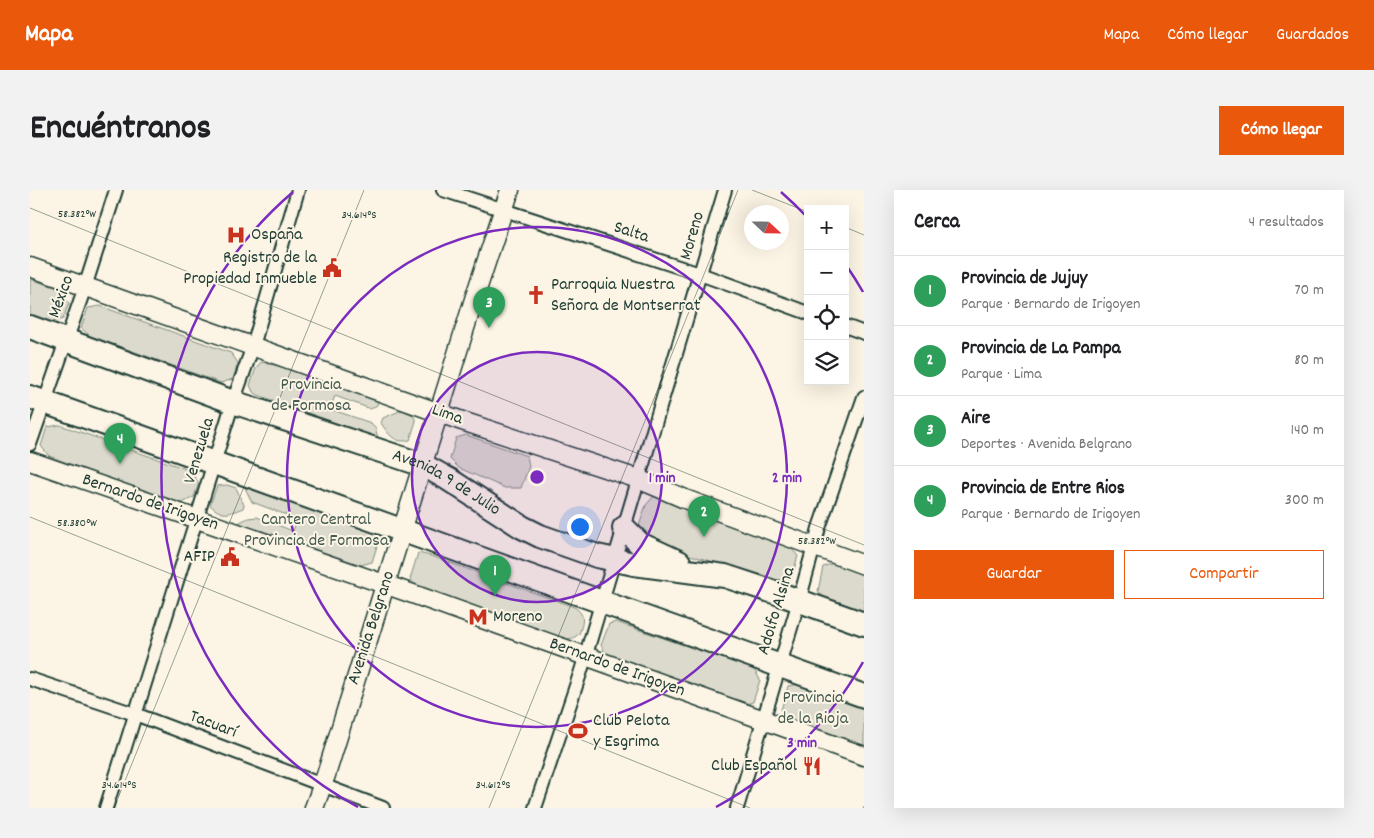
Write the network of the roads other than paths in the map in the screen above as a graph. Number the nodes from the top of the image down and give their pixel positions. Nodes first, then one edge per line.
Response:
1 (116, 190) edge
2 (298, 190) edge
3 (443, 190) edge
4 (510, 190) edge
5 (725, 190) edge
6 (504, 209) junction
7 (30, 267) edge
8 (700, 274) junction
9 (85, 287) junction
10 (804, 312) edge
11 (30, 327) edge
12 (849, 327) edge
13 (864, 333) edge
14 (66, 340) junction
15 (253, 346) junction
16 (864, 397) edge
17 (37, 400) edge
18 (233, 402) junction
19 (439, 412) junction
20 (30, 444) edge
21 (30, 461) edge
22 (215, 463) junction
23 (423, 465) junction
24 (638, 479) junction
25 (197, 520) junction
26 (624, 528) junction
27 (404, 530) junction
28 (814, 547) junction
29 (613, 561) junction
30 (864, 564) edge
31 (703, 573) junction
32 (386, 586) junction
33 (799, 601) junction
34 (601, 602) junction
35 (864, 624) edge
36 (584, 656) junction
37 (779, 666) junction
38 (30, 679) edge
39 (864, 696) edge
40 (135, 714) junction
41 (763, 720) junction
42 (864, 756) edge
43 (322, 785) junction
44 (106, 808) edge
45 (314, 808) edge
46 (383, 808) edge
47 (535, 808) edge
48 (737, 808) edge

1 - 9 street, México
2 - 15 street, Venezuela
3 - 6 street, Salta
4 - 6 street, Avenida Belgrano
5 - 8 street, Moreno
6 - 8 street, Salta
6 - 19 street, Avenida Belgrano
7 - 9 street, Lima
8 - 10 street, Salta
8 - 24 street, Moreno
9 - 14 street, México
9 - 15 street, Lima
11 - 14 highway, Avenida 9 de Julio
12 - 13 street
14 - 17 street, México
14 - 18 highway, Avenida 9 de Julio
15 - 18 street, Venezuela
15 - 19 street, Lima
16 - 28 street, Adolfo Alsina
17 - 20 street, México
17 - 22 highway
18 - 22 street, Venezuela
18 - 23 highway, Avenida 9 de Julio
19 - 23 street, Avenida Belgrano
19 - 24 street, Lima
21 - 25 street, Bernardo de Irigoyen
22 - 25 street, Venezuela
22 - 27 highway
23 - 27 street, Avenida Belgrano
23 - 29 highway, Avenida 9 de Julio
24 - 26 street, Moreno
24 - 28 street, Lima
25 - 32 street, Bernardo de Irigoyen
25 - 40 street, Venezuela
26 - 29 street, Moreno
26 - 31 highway
27 - 32 street, Avenida Belgrano
27 - 34 highway
28 - 30 street, Lima
28 - 33 street, Adolfo Alsina
29 - 31 highway, Avenida 9 de Julio
29 - 34 street, Moreno
31 - 33 highway, Avenida 9 de Julio
32 - 36 street, Bernardo de Irigoyen
32 - 43 street, Avenida Belgrano
33 - 35 highway, Avenida 9 de Julio
33 - 37 street, Adolfo Alsina
34 - 36 street, Moreno
34 - 37 highway
36 - 41 street, Bernardo de Irigoyen
36 - 47 street, Moreno
37 - 39 highway
37 - 41 street, Adolfo Alsina
38 - 40 street, Tacuarí
40 - 43 street, Tacuarí
40 - 44 street, Venezuela
41 - 42 street, Bernardo de Irigoyen
41 - 48 street, Adolfo Alsina
43 - 45 street, Avenida Belgrano
43 - 46 street, Tacuarí

